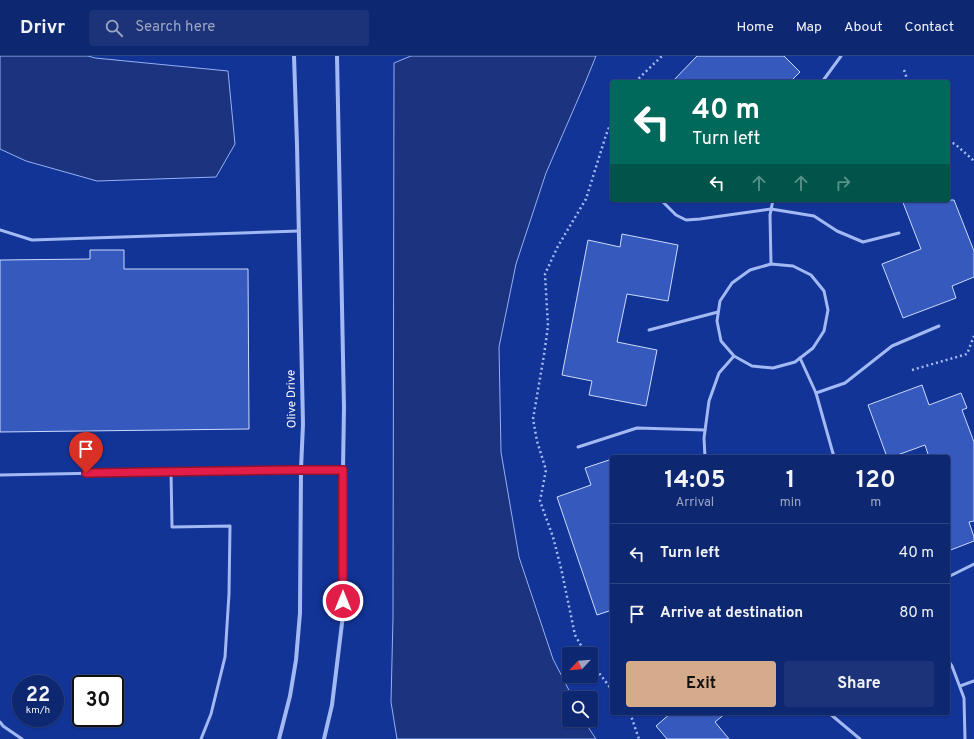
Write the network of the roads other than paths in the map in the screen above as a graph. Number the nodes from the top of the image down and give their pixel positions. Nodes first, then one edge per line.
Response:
1 (294, 56) edge
2 (337, 56) edge
3 (841, 56) edge
4 (823, 80) edge
5 (663, 202) edge
6 (773, 202) edge
7 (772, 209) junction
8 (0, 230) edge
9 (299, 231) junction
10 (899, 233) dead end
11 (771, 264) junction
12 (718, 312) junction
13 (939, 326) dead end
14 (649, 330) dead end
15 (734, 356) junction
16 (800, 358) junction
17 (816, 393) junction
18 (705, 430) junction
19 (578, 447) dead end
20 (705, 455) edge
21 (833, 455) edge
22 (301, 469) junction
23 (343, 470) junction
24 (172, 472) junction
25 (0, 475) edge
26 (974, 564) edge
27 (950, 576) edge
28 (950, 663) edge
29 (974, 681) edge
30 (960, 686) junction
31 (830, 715) edge
32 (0, 722) edge
33 (22, 739) edge
34 (201, 739) edge
35 (279, 739) edge
36 (324, 739) edge
37 (860, 739) edge
38 (965, 739) edge

1 - 9 street, Olive Drive
2 - 23 street
3 - 4 lane
5 - 7 lane
6 - 7 lane
7 - 10 lane
7 - 11 lane
8 - 9 lane
9 - 22 street, Olive Drive
11 - 12 lane
11 - 16 lane
12 - 14 lane
12 - 15 lane
13 - 17 lane
15 - 16 lane
15 - 18 lane
16 - 17 lane
17 - 21 lane
18 - 19 lane
18 - 20 lane
22 - 23 lane
22 - 24 lane
22 - 35 street, Olive Drive
23 - 36 street
24 - 25 lane
24 - 34 lane
26 - 27 lane
28 - 30 lane
29 - 30 lane
30 - 38 lane
31 - 37 lane
32 - 33 lane

